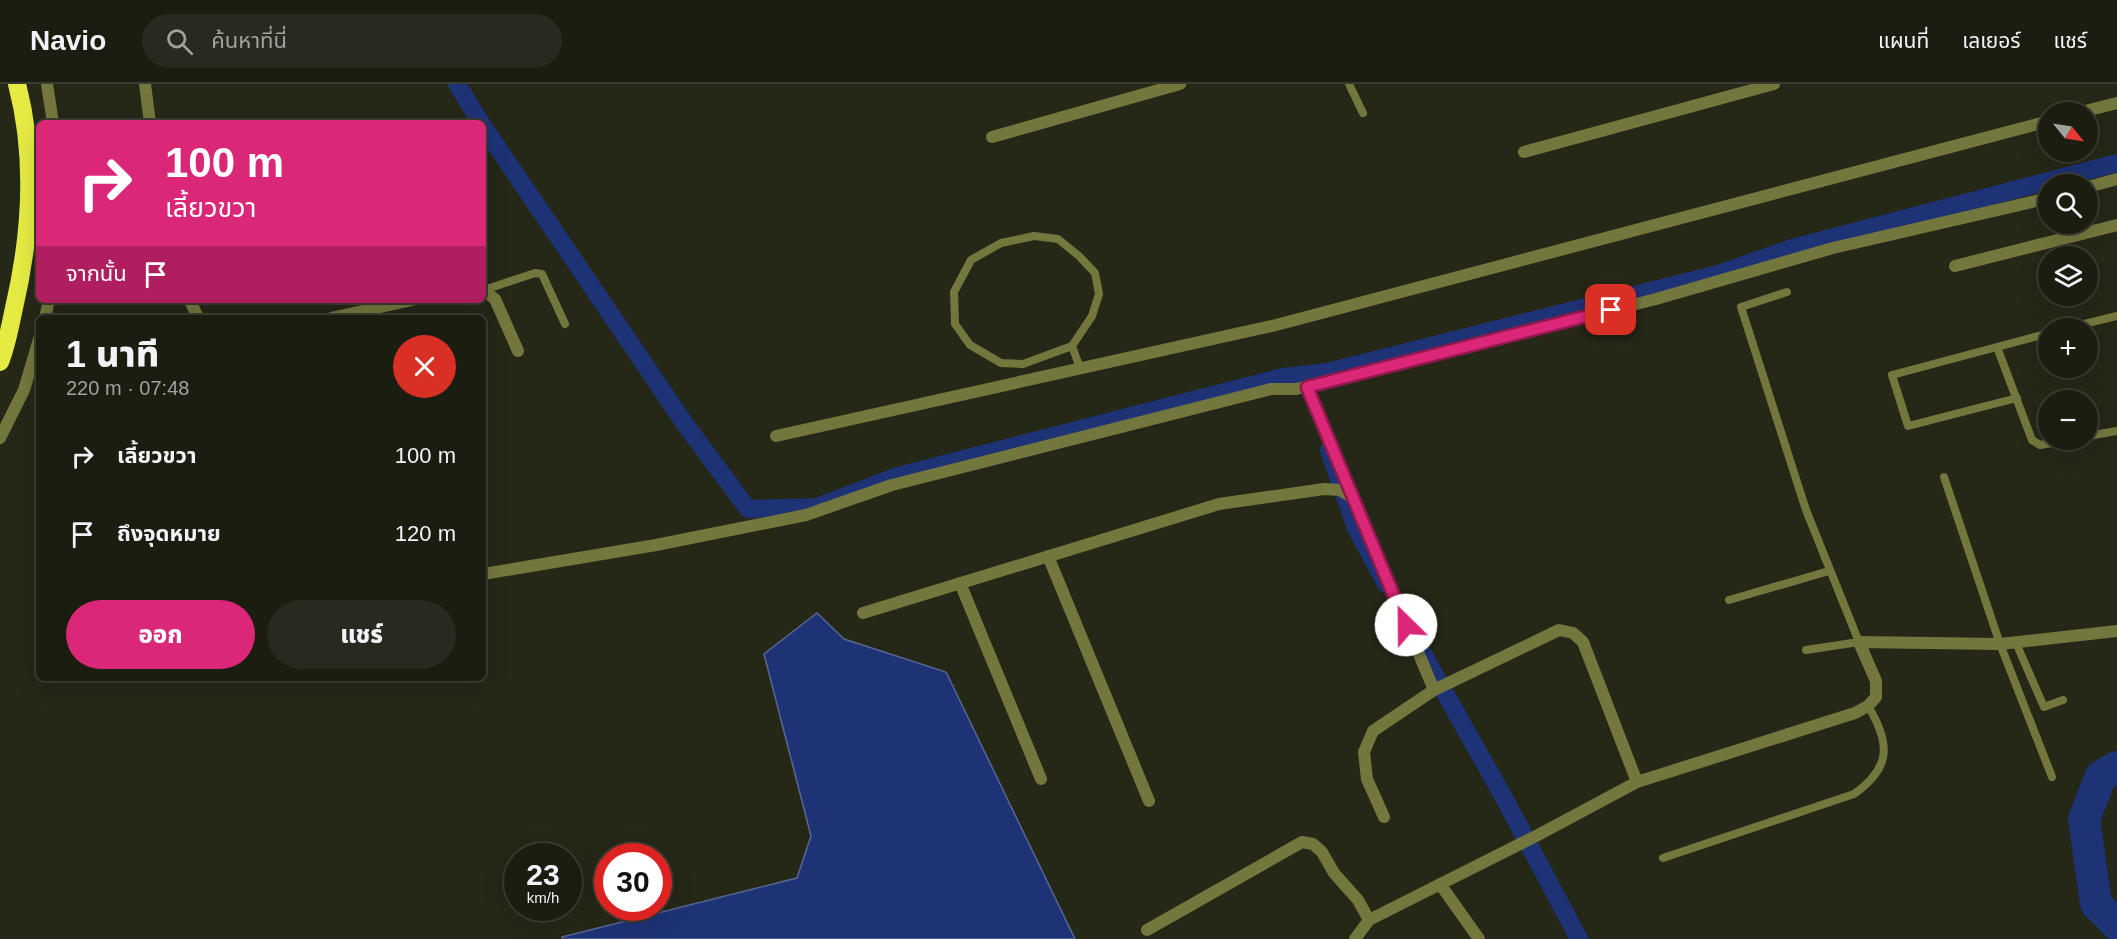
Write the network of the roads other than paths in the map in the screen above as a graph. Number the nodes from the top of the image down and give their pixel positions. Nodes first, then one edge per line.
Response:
1 (18, 84) edge
2 (47, 84) edge
3 (145, 84) edge
4 (1180, 84) edge
5 (1349, 84) edge
6 (1774, 84) edge
7 (2117, 103) edge
8 (2098, 108) edge
9 (1364, 112) dead end
10 (53, 120) edge
11 (150, 120) edge
12 (2038, 124) edge
13 (992, 138) dead end
14 (1524, 152) dead end
15 (2117, 179) edge
16 (2098, 184) edge
17 (2038, 201) edge
18 (2117, 225) edge
19 (1955, 266) dead end
20 (486, 289) edge
21 (486, 292) edge
22 (1787, 292) dead end
23 (398, 303) edge
24 (344, 315) edge
25 (2117, 316) edge
26 (2098, 321) edge
27 (565, 324) dead end
28 (2038, 336) edge
29 (1072, 346) junction
30 (1997, 347) junction
31 (36, 349) edge
32 (518, 351) dead end
33 (0, 362) edge
34 (1080, 368) junction
35 (1307, 387) junction
36 (2017, 398) junction
37 (2117, 431) edge
38 (2098, 434) edge
39 (776, 435) dead end
40 (0, 438) edge
41 (2038, 444) edge
42 (1944, 477) dead end
43 (1350, 496) junction
44 (1048, 556) junction
45 (1828, 571) junction
46 (486, 573) edge
47 (960, 583) junction
48 (1729, 600) dead end
49 (863, 613) dead end
50 (2117, 631) edge
51 (1859, 642) junction
52 (2016, 643) junction
53 (2000, 645) junction
54 (1806, 650) dead end
55 (1434, 690) junction
56 (2063, 700) dead end
57 (1868, 706) junction
58 (2052, 777) dead end
59 (1041, 780) dead end
60 (1637, 782) junction
61 (1149, 801) dead end
62 (1384, 817) dead end
63 (1663, 858) dead end
64 (1440, 884) junction
65 (1369, 920) junction
66 (1147, 930) dead end
67 (1355, 939) edge
68 (1479, 939) edge

1 - 33 highway
2 - 10 street
3 - 11 street
4 - 13 street
5 - 9 lane
6 - 14 street
7 - 8 street
12 - 34 street
15 - 16 street
17 - 35 street
18 - 19 street
20 - 27 lane
21 - 32 street
22 - 45 lane
23 - 24 street
25 - 26 lane
28 - 30 lane
29 - 29 lane
29 - 34 lane
30 - 36 lane
30 - 36 lane
31 - 40 street
34 - 39 street
35 - 43 street
35 - 46 street
36 - 41 lane
37 - 38 lane
42 - 53 lane
43 - 44 street
43 - 55 street
44 - 47 street
44 - 61 street
45 - 48 lane
45 - 51 lane
47 - 49 street
47 - 59 street
50 - 52 street
51 - 53 street
51 - 54 lane
51 - 57 street
52 - 53 street
52 - 56 lane
53 - 58 lane
55 - 60 street
55 - 62 street
57 - 60 street
57 - 63 lane
60 - 64 street
64 - 65 street
64 - 68 street
65 - 66 street
65 - 67 street

